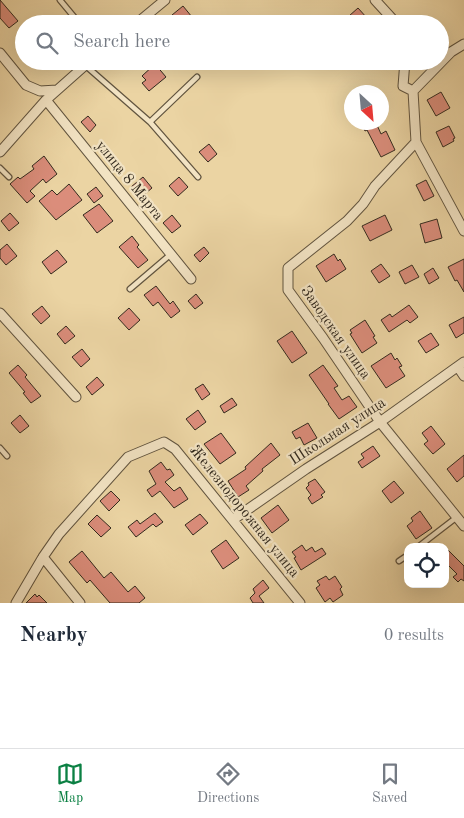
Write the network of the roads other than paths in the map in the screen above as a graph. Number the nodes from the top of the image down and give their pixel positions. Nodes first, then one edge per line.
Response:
1 (60, 0) edge
2 (376, 0) edge
3 (162, 1) edge
4 (72, 15) edge
5 (146, 15) edge
6 (389, 15) edge
7 (464, 44) edge
8 (0, 53) edge
9 (449, 55) edge
10 (80, 70) edge
11 (95, 70) edge
12 (404, 70) edge
13 (434, 70) edge
14 (197, 77) dead end
15 (57, 90) junction
16 (414, 91) junction
17 (46, 100) junction
18 (150, 122) junction
19 (416, 142) junction
20 (0, 152) edge
21 (0, 168) edge
22 (9, 177) dead end
23 (198, 177) dead end
24 (464, 231) edge
25 (171, 254) junction
26 (191, 279) dead end
27 (130, 288) dead end
28 (0, 313) edge
29 (461, 365) edge
30 (464, 376) edge
31 (76, 397) dead end
32 (380, 422) junction
33 (0, 448) edge
34 (7, 456) dead end
35 (458, 517) junction
36 (234, 519) junction
37 (464, 526) edge
38 (423, 543) edge
39 (43, 558) junction
40 (404, 558) edge
41 (399, 561) dead end
42 (16, 603) edge
43 (80, 603) edge
44 (300, 603) edge

1 - 4 lane
2 - 6 street
3 - 5 street
7 - 9 street
8 - 15 street
10 - 15 street
11 - 18 lane
12 - 16 street
13 - 16 street
14 - 18 lane
15 - 17 street
16 - 19 street
17 - 20 street
17 - 25 street, улица 8 Марта
18 - 23 lane
19 - 24 street
19 - 32 street, Заводская улица
21 - 22 lane
25 - 26 street, улица 8 Марта
25 - 27 lane
28 - 31 street
29 - 30 street, Школьная улица
29 - 32 street, Школьная улица
32 - 35 street, Заводская улица
32 - 36 street, Школьная улица
33 - 34 lane
35 - 37 street, Заводская улица
35 - 38 lane
36 - 39 street, Железнодорожная улица
36 - 44 street, Железнодорожная улица
39 - 42 street
39 - 43 street
40 - 41 lane

